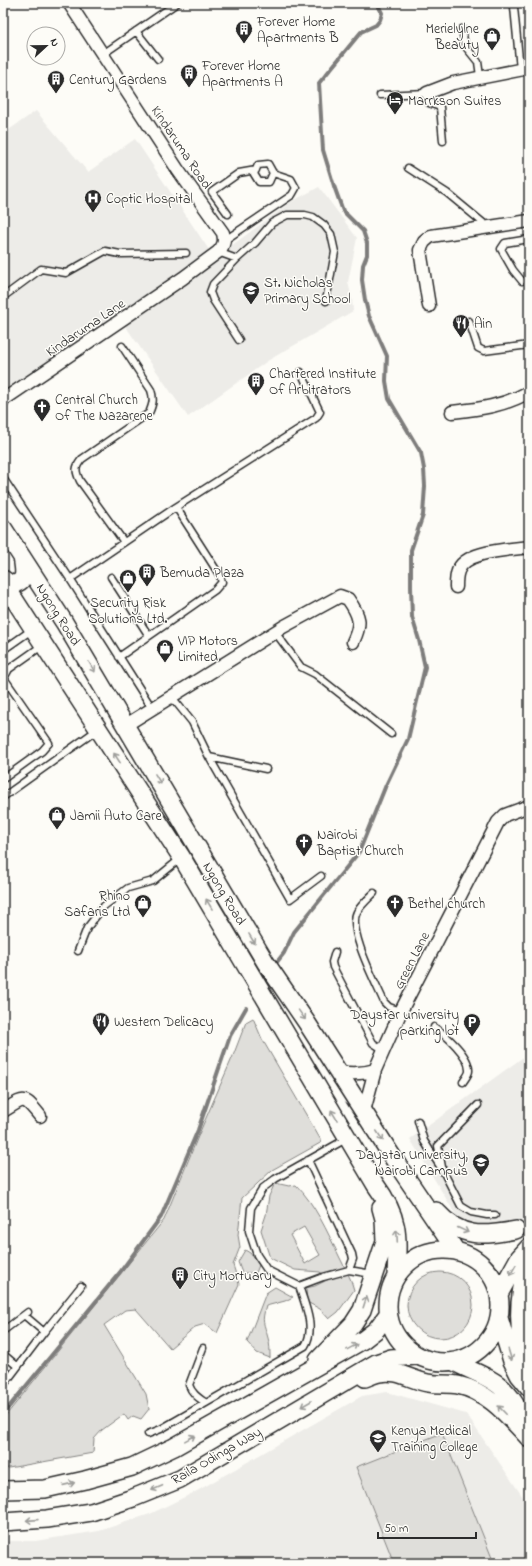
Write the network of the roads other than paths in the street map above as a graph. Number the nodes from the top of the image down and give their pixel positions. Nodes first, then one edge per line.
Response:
1 (69, 3) edge
2 (177, 3) edge
3 (514, 7) dead end
4 (462, 29) dead end
5 (136, 31) junction
6 (103, 54) junction
7 (158, 59) dead end
8 (524, 68) edge
9 (480, 76) junction
10 (428, 93) junction
11 (380, 95) dead end
12 (444, 141) dead end
13 (408, 168) dead end
14 (256, 170) junction
15 (273, 172) junction
16 (228, 214) dead end
17 (529, 221) edge
18 (488, 227) junction
19 (529, 239) edge
20 (224, 240) junction
21 (218, 252) junction
22 (186, 253) dead end
23 (237, 259) junction
24 (522, 281) dead end
25 (3, 297) edge
26 (326, 301) dead end
27 (429, 306) dead end
28 (469, 321) dead end
29 (239, 340) dead end
30 (529, 345) edge
31 (122, 346) dead end
32 (301, 372) dead end
33 (529, 392) edge
34 (3, 400) edge
35 (452, 412) dead end
36 (3, 478) edge
37 (176, 507) junction
38 (3, 528) edge
39 (124, 542) junction
40 (529, 547) edge
41 (22, 557) junction
42 (111, 577) dead end
43 (3, 579) edge
44 (70, 579) junction
45 (3, 582) edge
46 (456, 587) dead end
47 (33, 630) junction
48 (275, 632) junction
49 (149, 636) junction
50 (353, 642) dead end
51 (43, 645) junction
52 (3, 650) edge
53 (119, 657) junction
54 (171, 696) junction
55 (152, 708) junction
56 (126, 725) junction
57 (98, 729) junction
58 (391, 734) dead end
59 (209, 757) junction
60 (266, 768) dead end
61 (3, 779) edge
62 (3, 797) edge
63 (529, 806) edge
64 (182, 858) junction
65 (321, 876) dead end
66 (374, 893) dead end
67 (78, 951) dead end
68 (335, 952) dead end
69 (401, 1011) junction
70 (434, 1027) dead end
71 (384, 1050) junction
72 (375, 1070) junction
73 (338, 1072) junction
74 (464, 1082) dead end
75 (478, 1105) dead end
76 (3, 1111) edge
77 (364, 1111) junction
78 (40, 1116) dead end
79 (418, 1121) dead end
80 (348, 1138) junction
81 (308, 1160) junction
82 (443, 1171) junction
83 (375, 1184) junction
84 (413, 1186) junction
85 (495, 1215) dead end
86 (522, 1227) edge
87 (529, 1247) edge
88 (459, 1251) junction
89 (529, 1263) edge
90 (349, 1270) junction
91 (373, 1274) junction
92 (396, 1275) junction
93 (81, 1286) dead end
94 (300, 1286) junction
95 (499, 1294) junction
96 (388, 1314) junction
97 (499, 1318) junction
98 (3, 1330) edge
99 (44, 1332) junction
100 (203, 1348) dead end
101 (3, 1354) edge
102 (417, 1356) junction
103 (454, 1362) junction
104 (17, 1366) junction
105 (529, 1369) edge
106 (304, 1374) junction
107 (3, 1386) edge
108 (529, 1387) edge
109 (333, 1389) junction
110 (206, 1403) junction
111 (529, 1432) edge
112 (148, 1434) dead end
113 (529, 1438) edge
114 (3, 1490) edge
115 (3, 1522) edge

1 - 6 street, Kindaruma Road
2 - 5 lane
3 - 8 lane
4 - 9 lane
5 - 6 lane
5 - 7 lane
6 - 20 street, Kindaruma Road
8 - 9 street
9 - 10 street
10 - 11 lane
10 - 12 lane
13 - 18 lane
14 - 15 lane
14 - 15 lane
14 - 16 lane
15 - 20 lane
17 - 18 street
18 - 27 street
19 - 24 lane
20 - 21 street
21 - 23 lane
21 - 34 street, Kindaruma Lane
22 - 25 lane
23 - 26 lane
23 - 29 lane
28 - 30 lane
31 - 39 lane
32 - 37 lane
33 - 35 street
36 - 44 lane
37 - 39 lane
37 - 49 lane
38 - 41 main road, Ngong Road
39 - 44 lane
40 - 46 street
41 - 43 main road
41 -> 56 main road, Ngong Road
42 - 49 lane
44 - 53 lane
45 - 47 main road, Ngong Road
47 - 51 main road, Ngong Road
47 - 52 lane
48 - 50 street
48 - 54 street
48 - 58 lane
49 - 53 lane
51 - 57 main road, Ngong Road
51 - 61 lane
53 - 55 lane
54 - 55 street
54 - 59 lane
55 - 56 street
56 -> 73 main road, Ngong Road
57 - 62 lane
64 -> 57 main road, Ngong Road
59 - 60 lane
59 - 65 lane
63 - 69 street, Green Lane
64 - 67 lane
80 -> 64 main road, Ngong Road
66 - 69 lane
68 - 71 lane
69 - 71 street, Green Lane
70 - 74 lane
71 - 72 street, Green Lane
72 - 73 street
72 - 77 street, Green Lane
73 - 77 main road, Ngong Road
75 - 82 lane
76 - 78 street
77 -> 84 main road, Ngong Road
79 - 82 lane
80 - 81 lane
80 - 83 main road, Ngong Road
81 - 90 lane
81 - 94 lane
82 - 85 lane
83 - 91 main road
92 -> 83 main road, Ngong Road
84 -> 86 main road
84 - 88 main road, Ngong Road
86 - 88 main road
87 -> 95 main road
88 - 92 main road
88 - 95 main road
89 - 105 main road
90 - 91 lane
90 - 94 lane
106 -> 91 main road
92 - 96 main road
93 - 99 lane
94 - 110 lane
95 - 97 main road
96 - 102 main road
106 -> 96 main road, Raila Odinga Way
97 - 103 main road
97 -> 108 main road
98 - 99 lane
99 - 104 lane
100 - 110 lane
101 - 104 lane
102 - 103 main road
102 - 109 main road, Raila Odinga Way
103 - 111 main road
104 - 107 lane
114 -> 106 main road, Raila Odinga Way
113 -> 109 main road
109 -> 115 main road, Raila Odinga Way
110 - 112 lane

